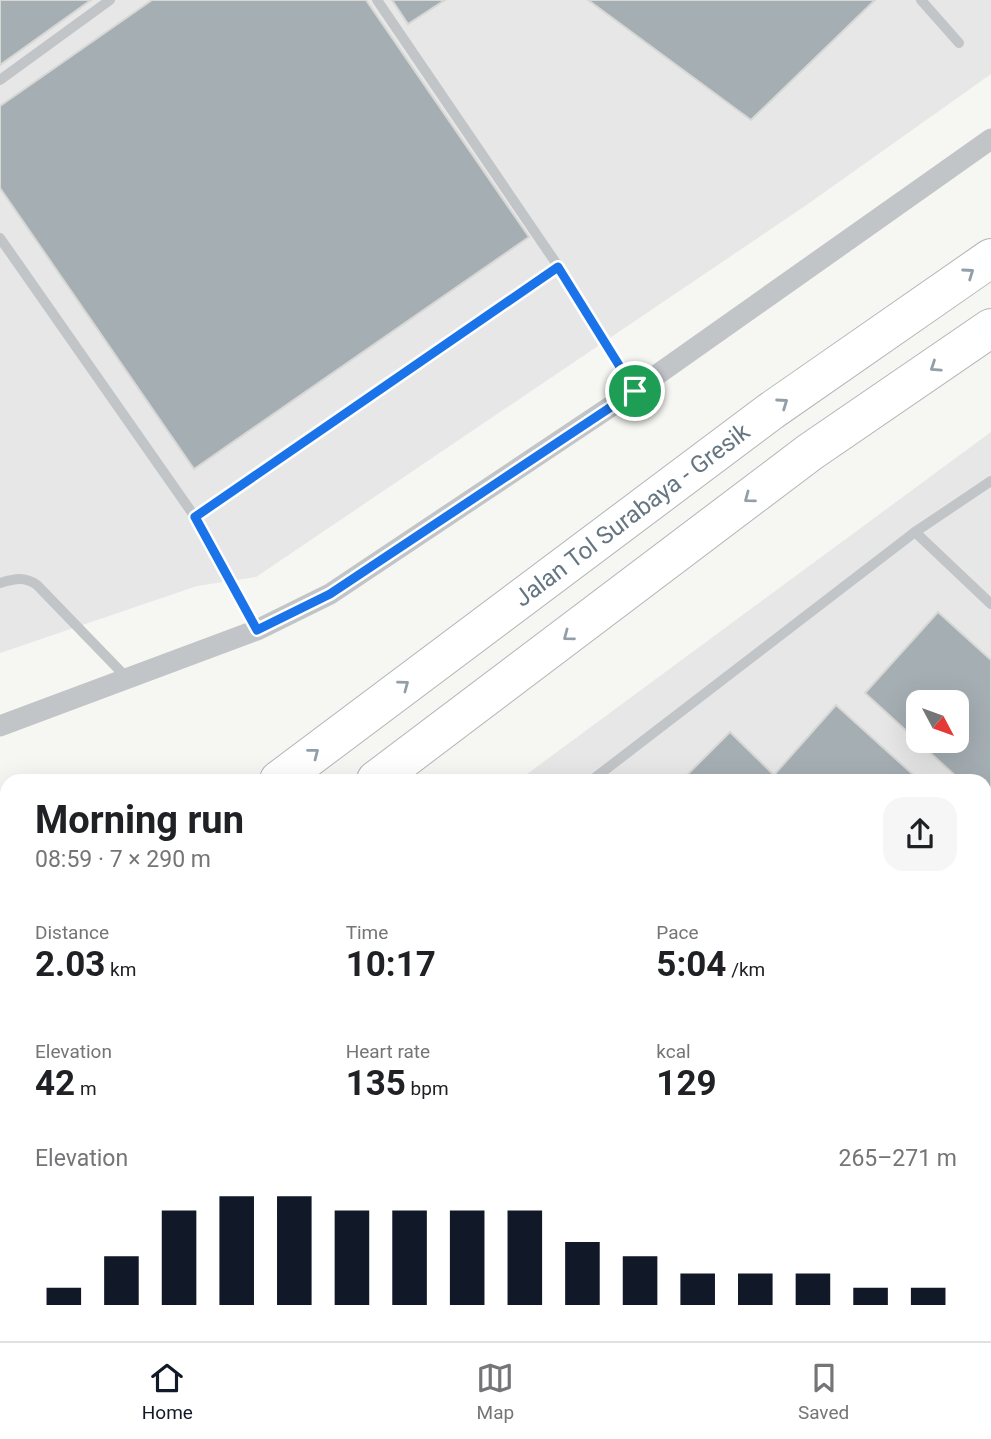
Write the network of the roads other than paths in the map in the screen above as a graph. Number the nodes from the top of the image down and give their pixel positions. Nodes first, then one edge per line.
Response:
1 (110, 0) edge
2 (377, 0) edge
3 (920, 0) edge
4 (959, 43) dead end
5 (0, 80) edge
6 (991, 139) edge
7 (0, 238) edge
8 (991, 258) edge
9 (558, 267) junction
10 (991, 328) edge
11 (635, 391) junction
12 (991, 481) edge
13 (195, 517) junction
14 (915, 532) junction
15 (0, 583) edge
16 (991, 604) edge
17 (257, 630) junction
18 (127, 678) junction
19 (0, 726) edge
20 (287, 774) edge
21 (385, 774) edge
22 (600, 774) edge

1 - 5 lane
2 - 9 lane
3 - 4 lane
6 - 11 street
7 - 13 lane
20 -> 8 highway, Jalan Tol Surabaya - Gresik
9 - 11 lane
9 - 13 lane
10 -> 21 highway
11 - 17 street
12 - 14 lane
13 - 17 lane
14 - 16 lane
14 - 22 lane
15 - 18 lane
17 - 18 street
18 - 19 street

